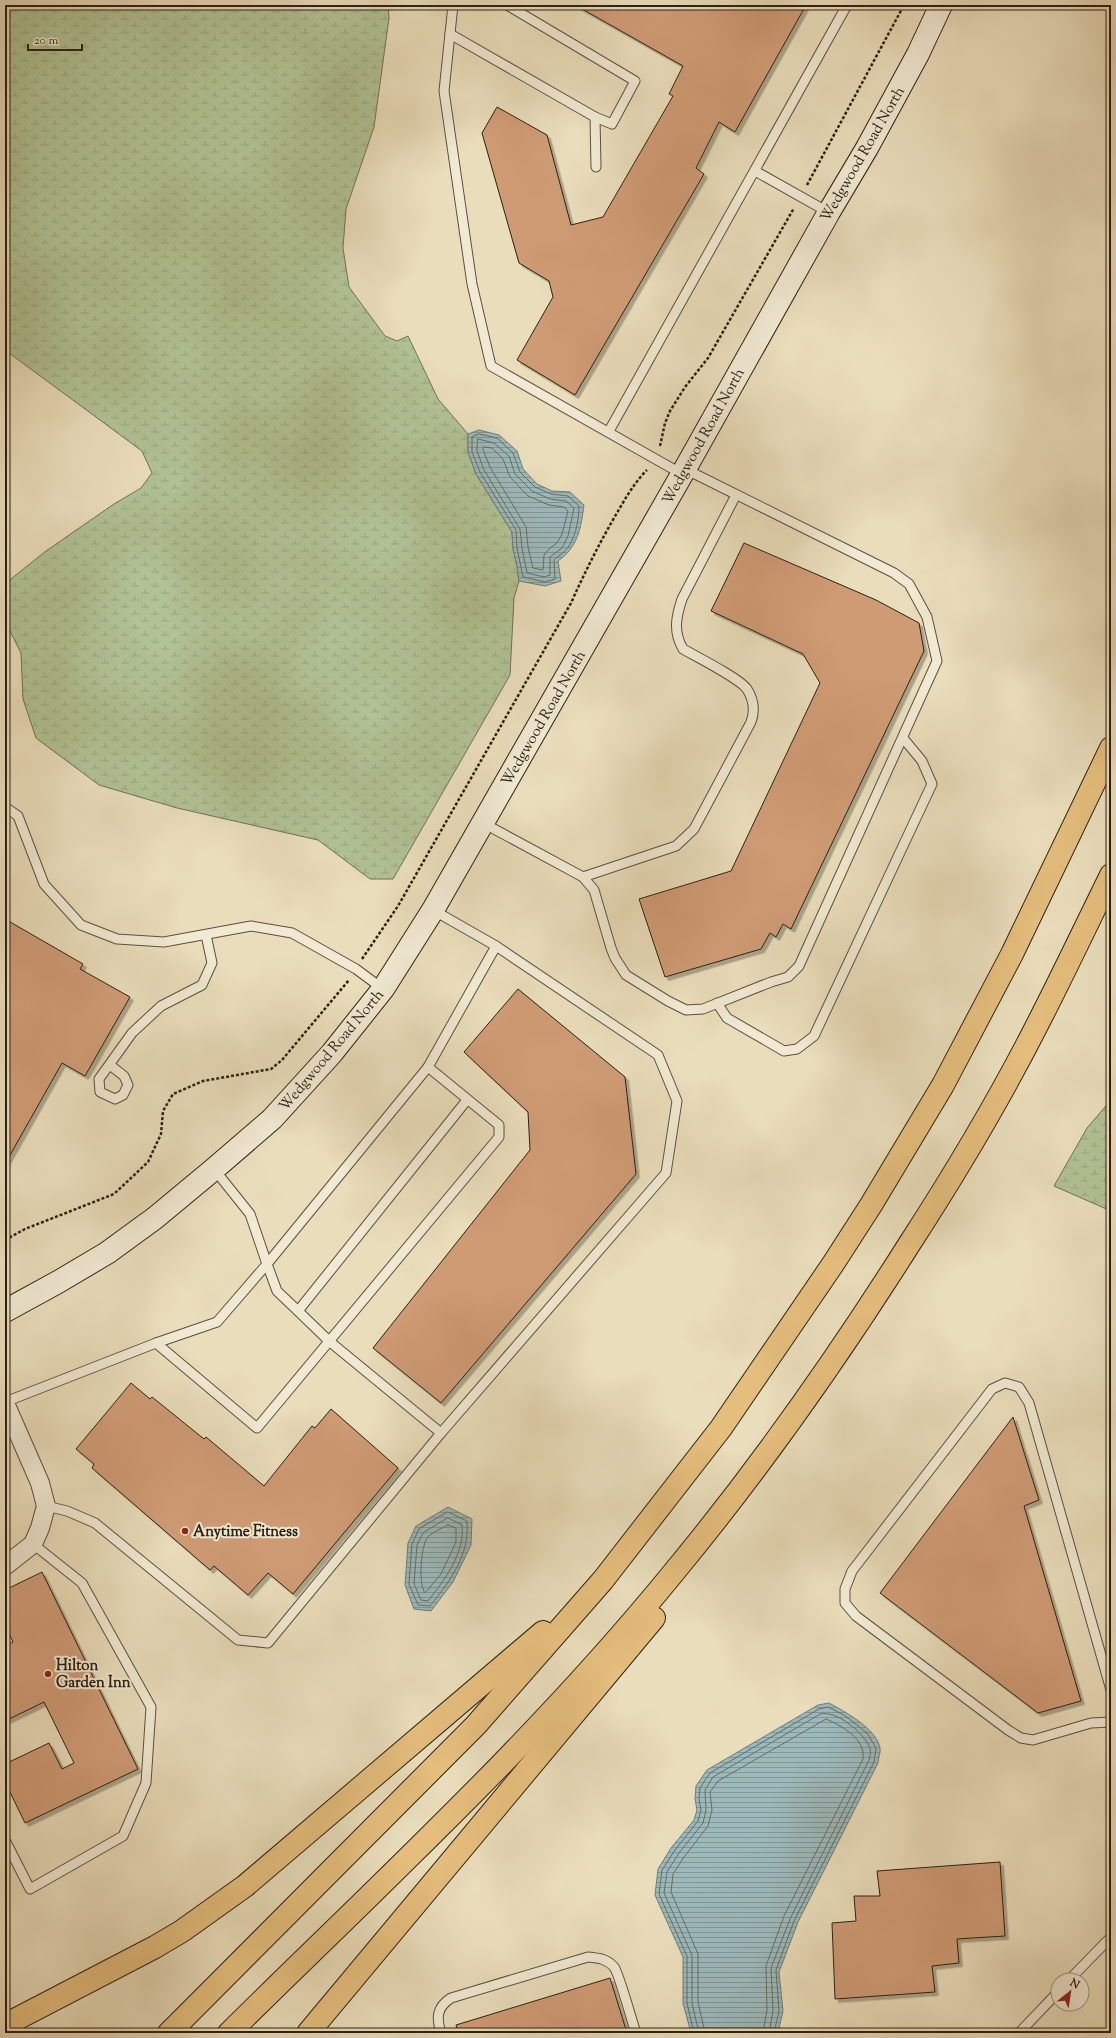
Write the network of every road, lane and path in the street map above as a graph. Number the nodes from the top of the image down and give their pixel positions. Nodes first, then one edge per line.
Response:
1 (453, 5) edge
2 (507, 5) edge
3 (847, 5) edge
4 (904, 5) edge
5 (941, 5) edge
6 (450, 34) junction
7 (595, 117) junction
8 (596, 166) dead end
9 (755, 171) junction
10 (800, 196) junction
11 (828, 212) junction
12 (609, 431) junction
13 (654, 458) junction
14 (684, 471) junction
15 (736, 494) junction
16 (902, 738) junction
17 (1111, 748) edge
18 (5, 807) edge
19 (483, 823) junction
20 (1111, 875) edge
21 (583, 877) junction
22 (433, 910) junction
23 (206, 935) junction
24 (496, 946) junction
25 (356, 969) junction
26 (383, 989) junction
27 (717, 1003) junction
28 (110, 1065) dead end
29 (428, 1067) junction
30 (467, 1100) junction
31 (214, 1170) junction
32 (5, 1240) edge
33 (267, 1264) junction
34 (5, 1311) edge
35 (298, 1311) junction
36 (329, 1340) junction
37 (156, 1343) junction
38 (5, 1403) edge
39 (788, 1424) junction
40 (441, 1433) junction
41 (46, 1506) junction
42 (33, 1544) junction
43 (5, 1566) edge
44 (603, 1580) junction
45 (1111, 1690) edge
46 (1111, 1722) edge
47 (5, 1840) edge
48 (1111, 1938) edge
49 (1078, 1972) edge
50 (1050, 2000) edge
51 (5, 2025) edge
52 (1111, 2030) edge
53 (169, 2033) edge
54 (229, 2033) edge
55 (308, 2033) edge
56 (441, 2033) edge
57 (636, 2033) edge
58 (1019, 2033) edge
59 (1108, 2033) edge

1 - 6 lane
2 - 7 lane
3 - 9 lane
4 - 10 path
5 - 11 street, Wedgwood Road North
6 - 7 lane
6 - 12 lane
7 - 8 lane
9 - 10 lane
9 - 12 lane
10 - 11 lane
10 - 13 path
11 - 14 street, Wedgwood Road North
12 - 13 lane
13 - 14 lane
13 - 25 path
14 - 15 lane
14 - 19 street, Wedgwood Road North
15 - 16 lane
15 - 21 lane
16 - 27 lane
16 - 27 lane
17 - 44 highway
18 - 23 lane
19 - 21 lane
19 - 22 street, Wedgwood Road North
20 - 39 highway
21 - 27 lane
22 - 24 lane
22 - 26 street, Wedgwood Road North
23 - 25 lane
23 - 28 lane
24 - 29 lane
24 - 40 lane
25 - 26 lane
25 - 32 path
26 - 31 street, Wedgwood Road North
29 - 30 lane
29 - 33 lane
30 - 35 lane
30 - 36 lane
31 - 33 lane
31 - 34 street, Wedgwood Road North
33 - 35 lane
33 - 37 lane
35 - 36 lane
36 - 37 lane
36 - 40 lane
37 - 38 lane
38 - 41 street
39 - 54 highway
39 - 55 highway
40 - 41 lane
41 - 42 street
42 - 43 street
42 - 47 lane
44 - 51 highway
44 - 53 highway
45 - 46 lane
48 - 49 lane
50 - 58 lane
52 - 59 lane
56 - 57 lane

